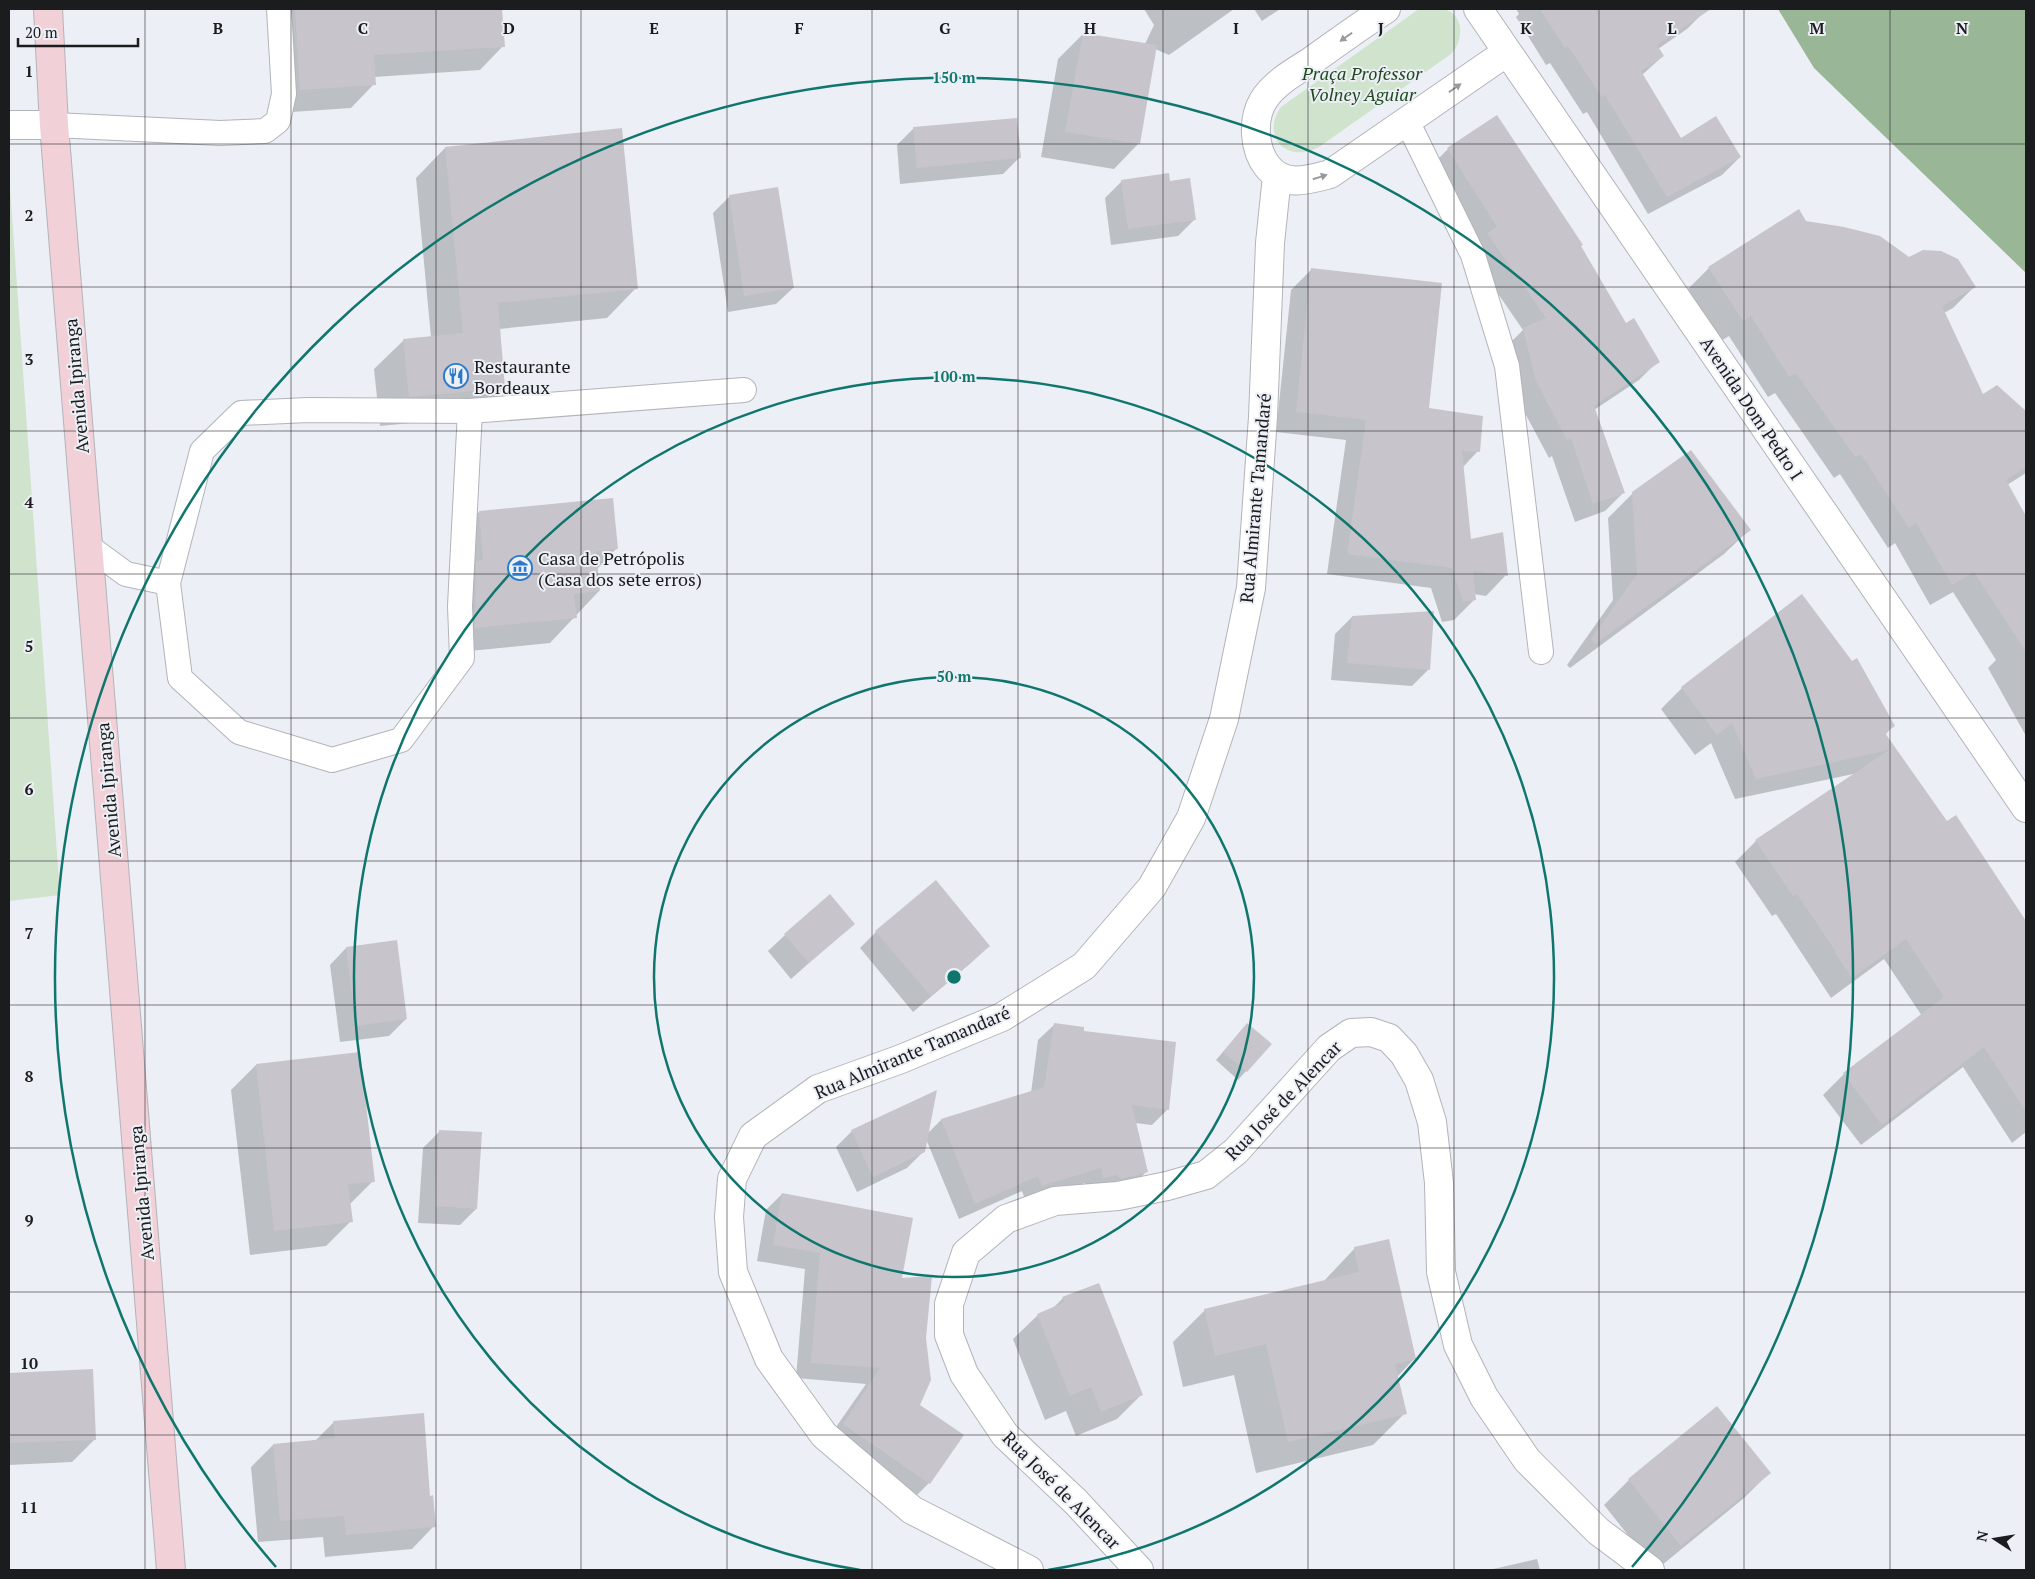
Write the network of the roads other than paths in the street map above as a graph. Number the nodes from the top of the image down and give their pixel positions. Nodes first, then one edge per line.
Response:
1 (48, 9) edge
2 (279, 9) edge
3 (1386, 9) edge
4 (1478, 9) edge
5 (1507, 52) junction
6 (1407, 121) junction
7 (9, 125) edge
8 (54, 125) junction
9 (1277, 176) junction
10 (744, 390) dead end
11 (470, 411) junction
12 (89, 547) junction
13 (168, 583) junction
14 (1541, 652) dead end
15 (2026, 808) edge
16 (172, 1570) edge
17 (1029, 1570) edge
18 (1140, 1570) edge
19 (1650, 1570) edge

1 - 8 main road, Avenida Ipiranga
2 - 8 lane
3 -> 9 street
4 - 5 street, Avenida Dom Pedro I
6 -> 5 street
5 - 15 street, Avenida Dom Pedro I
9 -> 6 street
6 - 14 lane
7 - 8 street
8 - 12 main road, Avenida Ipiranga
9 - 17 street, Rua Almirante Tamandaré
10 - 11 lane
11 - 13 lane
11 - 13 lane
12 - 13 lane
12 - 16 main road, Avenida Ipiranga
18 - 19 street, Rua José de Alencar

